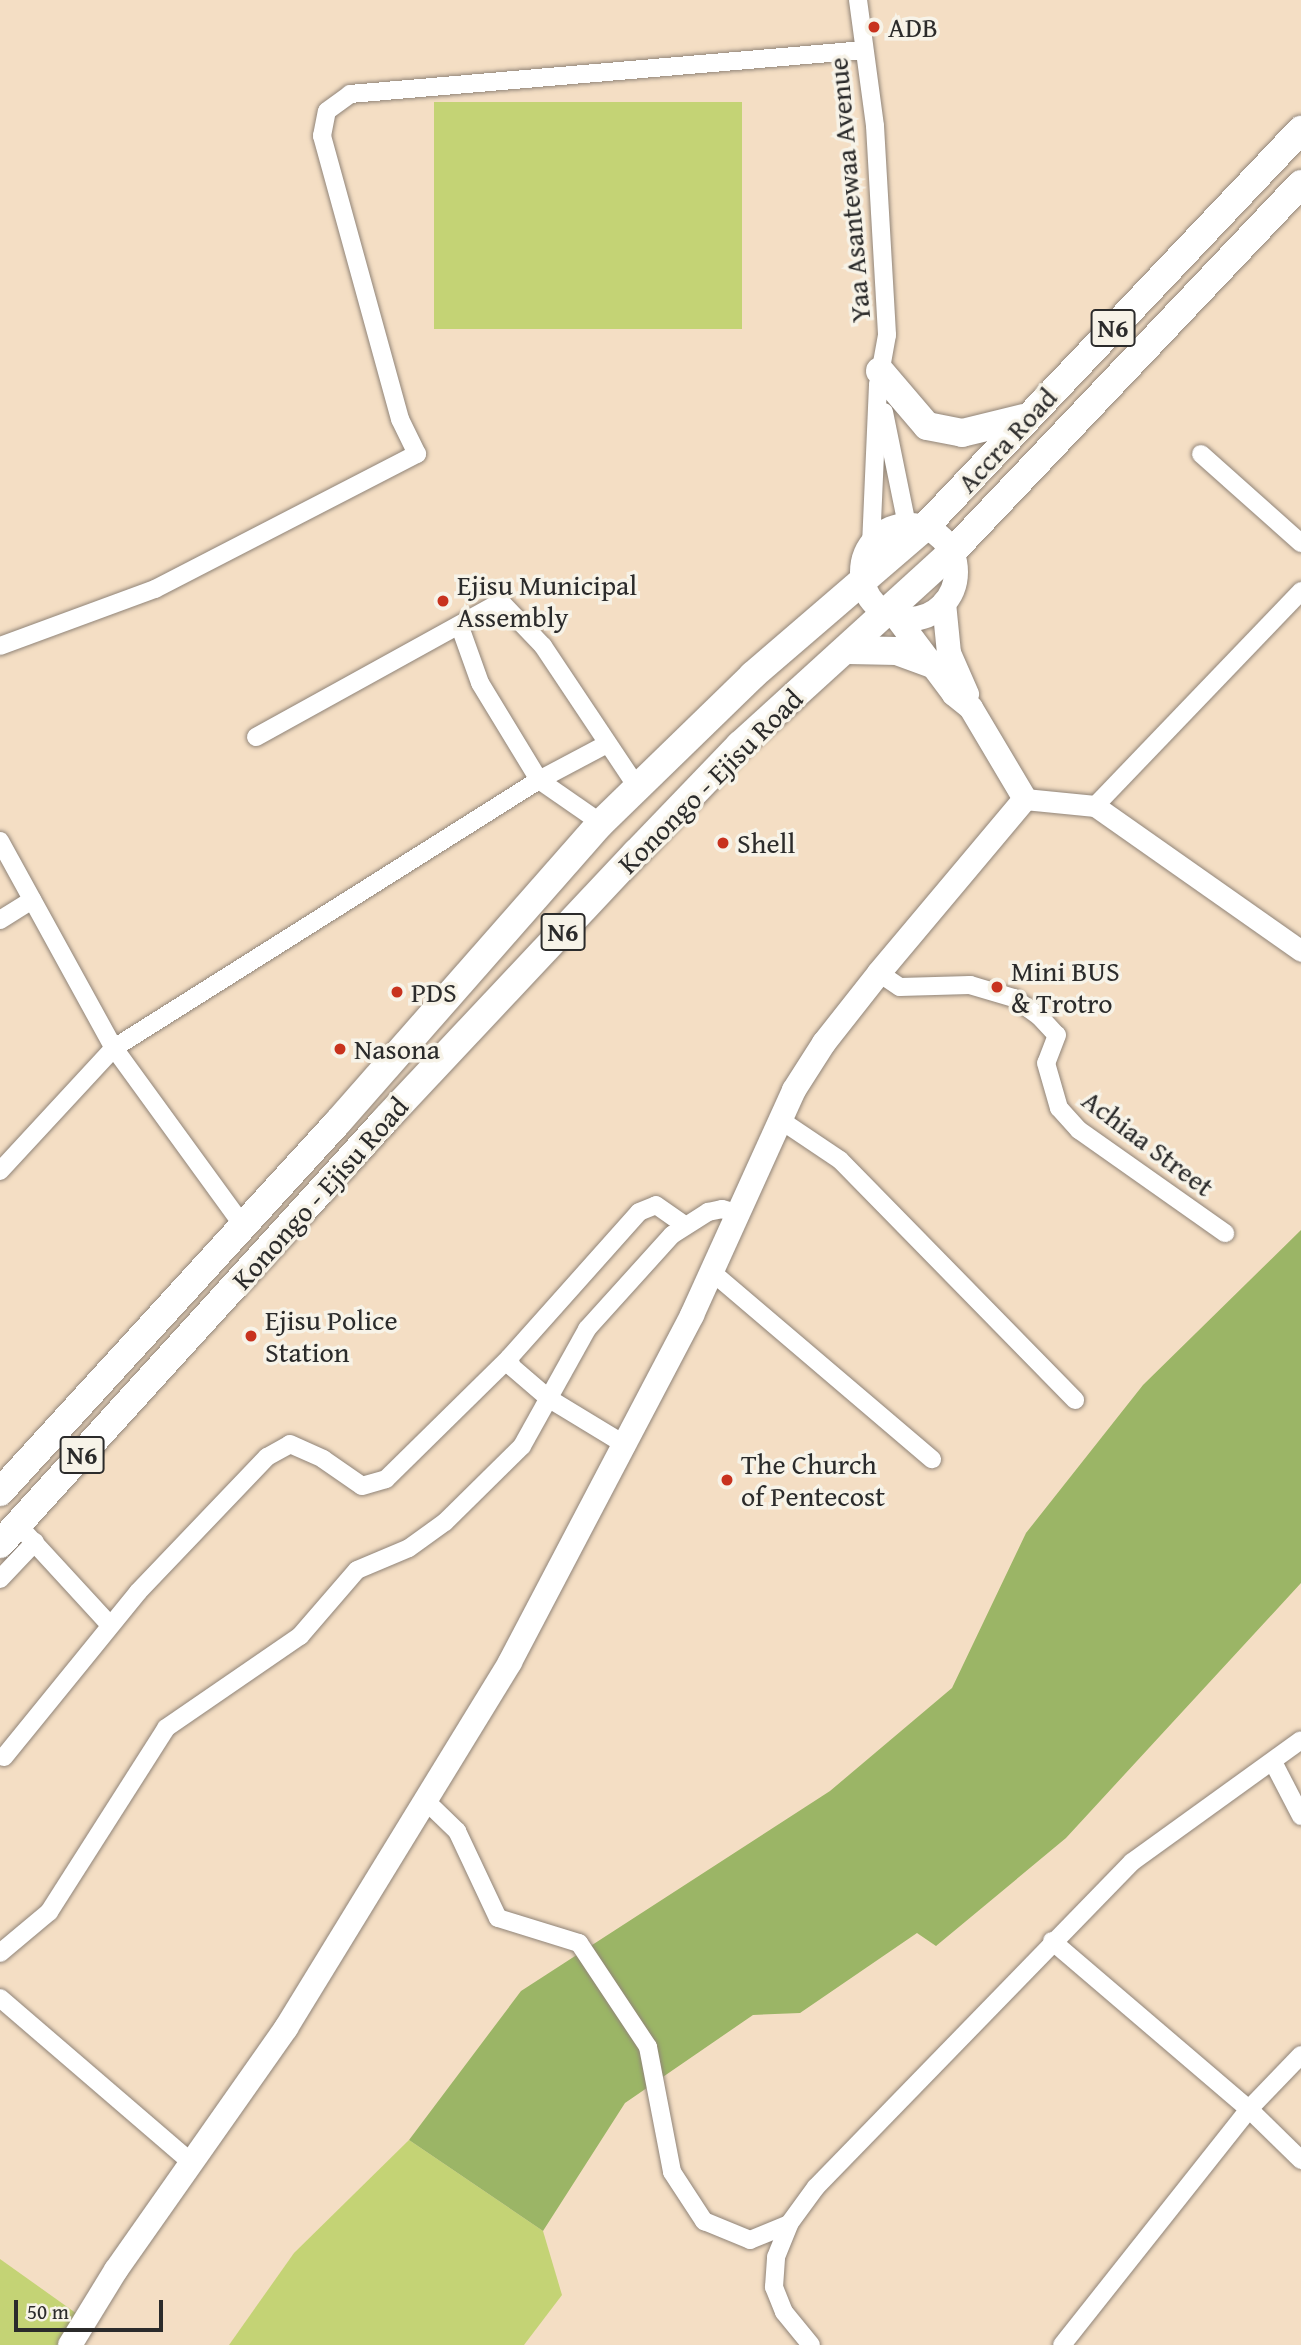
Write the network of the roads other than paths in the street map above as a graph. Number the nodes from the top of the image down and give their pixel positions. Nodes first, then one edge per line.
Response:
1 (858, 0) edge
2 (864, 50) junction
3 (1301, 130) edge
4 (1301, 184) edge
5 (879, 378) junction
6 (1030, 416) junction
7 (1201, 454) dead end
8 (916, 526) junction
9 (1301, 543) edge
10 (871, 544) junction
11 (952, 552) junction
12 (863, 582) junction
13 (1301, 591) edge
14 (944, 603) junction
15 (893, 616) junction
16 (460, 627) junction
17 (0, 646) edge
18 (848, 650) junction
19 (935, 665) junction
20 (971, 708) junction
21 (694, 730) joint
22 (256, 737) dead end
23 (607, 744) junction
24 (539, 780) junction
25 (637, 787) junction
26 (1025, 799) junction
27 (1095, 806) junction
28 (601, 823) junction
29 (0, 841) edge
30 (32, 900) junction
31 (0, 920) edge
32 (1301, 951) edge
33 (879, 973) junction
34 (114, 1048) junction
35 (779, 1119) junction
36 (0, 1171) edge
37 (740, 1214) junction
38 (242, 1224) junction
39 (685, 1225) junction
40 (1225, 1233) dead end
41 (712, 1272) junction
42 (509, 1358) junction
43 (548, 1398) junction
44 (1074, 1400) dead end
45 (627, 1446) junction
46 (932, 1460) dead end
47 (0, 1492) edge
48 (18, 1537) edge
49 (0, 1579) edge
50 (110, 1625) junction
51 (1301, 1740) edge
52 (4, 1757) dead end
53 (1273, 1762) junction
54 (427, 1802) junction
55 (1301, 1816) edge
56 (1052, 1941) junction
57 (0, 1953) edge
58 (0, 1998) edge
59 (1301, 2054) edge
60 (1249, 2109) junction
61 (1301, 2160) edge
62 (191, 2162) junction
63 (789, 2224) junction
64 (70, 2345) edge
65 (811, 2345) edge
66 (1062, 2345) edge

1 - 2 street, Yaa Asantewaa Avenue
2 - 5 street, Yaa Asantewaa Avenue
2 - 17 street
3 - 6 highway, Accra Road / N6
4 - 11 highway, Konongo - Ejisu Road / N6
5 - 6 highway
5 - 8 street
5 - 10 street, Yaa Asantewaa Avenue
6 - 8 highway, Accra Road / N6
7 - 9 street
8 - 10 main road
8 - 11 main road
8 - 12 highway, Accra Road / N6
10 - 12 main road
11 - 14 main road
11 - 15 highway, Konongo - Ejisu Road / N6
12 - 15 main road
12 - 21 highway, Accra Road / N6
13 - 27 street
14 - 15 main road
14 - 20 main road
15 - 18 highway, Konongo - Ejisu Road / N6
15 - 19 main road
16 - 22 street
16 - 23 street
16 - 24 street
18 - 19 highway
18 - 48 highway, Konongo - Ejisu Road / N6
19 - 20 main road
20 - 26 main road
21 - 25 highway, Konongo - Ejisu Road / N6
23 - 24 street
23 - 25 street
24 - 28 street
24 - 34 street
25 - 28 highway, Konongo - Ejisu Road / N6
26 - 27 street
26 - 33 main road
27 - 32 street
28 - 38 highway, Konongo - Ejisu Road / N6
29 - 30 street
30 - 31 street
30 - 34 street
33 - 35 main road
33 - 40 street, Achiaa Street
34 - 36 street
34 - 38 street
35 - 37 main road
35 - 44 street
37 - 39 street
37 - 41 main road
38 - 47 highway, Konongo - Ejisu Road / N6
39 - 42 street
39 - 43 street
41 - 45 main road
41 - 46 street
42 - 43 street
42 - 50 street
43 - 45 street
43 - 57 street
45 - 54 main road
48 - 49 street
48 - 50 street
50 - 52 street
51 - 53 street
53 - 55 street
53 - 56 street
54 - 62 main road
54 - 63 street
56 - 60 street
56 - 63 street
58 - 62 street
59 - 60 street
60 - 61 street
60 - 66 street
62 - 64 main road
63 - 65 street

